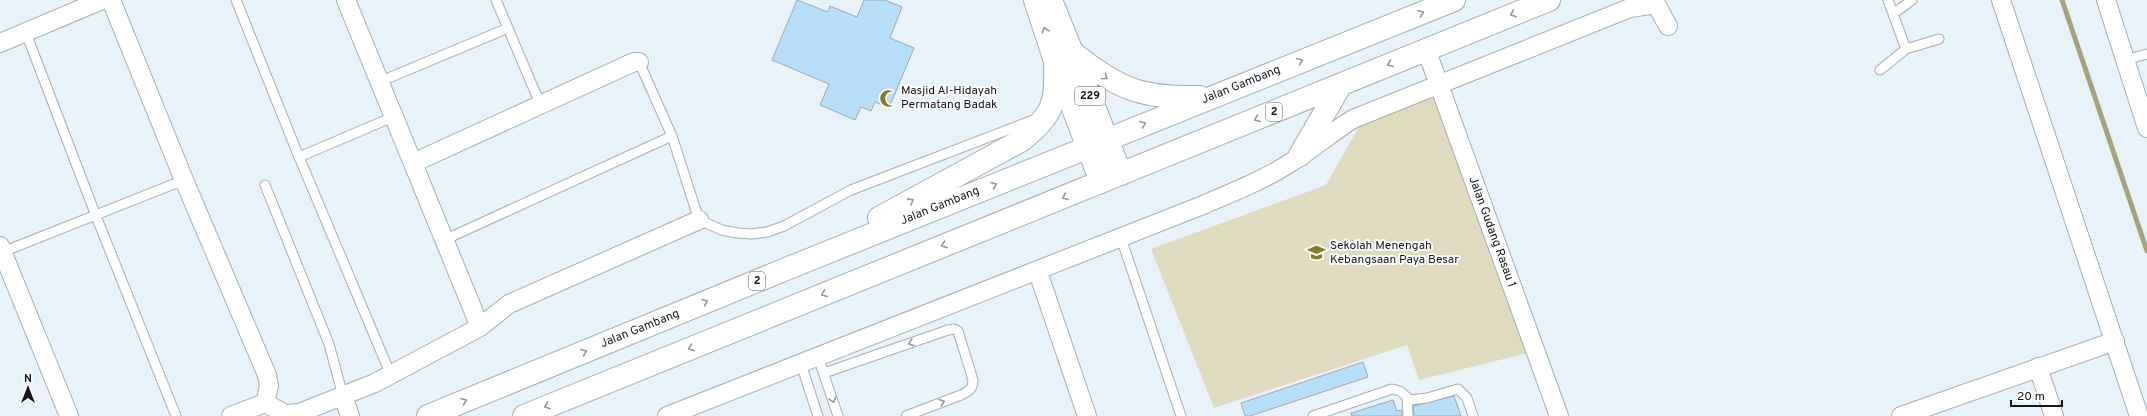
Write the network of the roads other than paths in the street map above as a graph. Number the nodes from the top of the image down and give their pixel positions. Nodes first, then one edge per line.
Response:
1 (102, 0) edge
2 (111, 0) edge
3 (236, 0) edge
4 (496, 0) edge
5 (1035, 0) edge
6 (1051, 0) edge
7 (1454, 0) edge
8 (1549, 0) edge
9 (1888, 0) edge
10 (1912, 0) edge
11 (2001, 0) edge
12 (2106, 0) edge
13 (348, 1) edge
14 (1893, 14) junction
15 (1668, 26) dead end
16 (508, 28) junction
17 (26, 33) junction
18 (1939, 39) dead end
19 (0, 43) edge
20 (1426, 49) junction
21 (1906, 49) junction
22 (2147, 54) edge
23 (1064, 57) junction
24 (2125, 60) junction
25 (639, 62) joint
26 (1880, 70) dead end
27 (379, 82) junction
28 (1439, 84) junction
29 (1340, 86) junction
30 (1212, 97) junction
31 (541, 106) junction
32 (1049, 114) junction
33 (393, 117) junction
34 (2147, 128) edge
35 (672, 136) junction
36 (1097, 143) junction
37 (1300, 155) junction
38 (299, 157) junction
39 (413, 163) junction
40 (1121, 174) junction
41 (184, 180) junction
42 (1101, 182) junction
43 (265, 185) dead end
44 (96, 216) junction
45 (699, 220) junction
46 (1121, 238) junction
47 (444, 240) junction
48 (1, 250) edge
49 (791, 267) junction
50 (1038, 272) junction
51 (480, 327) junction
52 (2115, 341) junction
53 (801, 364) junction
54 (821, 365) junction
55 (2038, 367) junction
56 (390, 373) junction
57 (343, 396) junction
58 (1406, 397) junction
59 (265, 403) junction
60 (69, 416) edge
61 (176, 416) edge
62 (231, 416) edge
63 (350, 416) edge
64 (428, 416) edge
65 (524, 416) edge
66 (667, 416) edge
67 (818, 416) edge
68 (838, 416) edge
69 (906, 416) edge
70 (1087, 416) edge
71 (1180, 416) edge
72 (1313, 416) edge
73 (1408, 416) edge
74 (1473, 416) edge
75 (1559, 416) edge
76 (1901, 416) edge
77 (2054, 416) edge
78 (2139, 416) edge

1 - 17 street
2 - 41 street
3 - 38 lane
4 - 16 lane
23 -> 5 main road, 229
6 - 23 main road, 229
30 -> 7 main road, Jalan Gambang / 2
8 -> 20 main road, 2
9 - 14 lane
10 - 14 lane
11 - 52 street
12 - 24 street
13 - 27 street
14 - 21 lane
15 - 28 street
16 - 27 lane
16 - 31 lane
17 - 19 street
17 - 44 lane
18 - 21 lane
20 - 28 street, Jalan Gudang Rasau 1
20 -> 29 main road, 2
21 - 26 lane
22 - 24 lane
23 -> 30 main road
23 - 32 main road
23 - 36 main road, 229
24 - 34 street
25 - 31 street
25 - 35 lane
27 - 33 street
28 - 37 street
28 - 75 street, Jalan Gudang Rasau 1
29 - 37 main road
29 -> 40 main road, 2
36 -> 30 main road, Jalan Gambang / 2
31 - 39 street
32 - 45 lane
49 -> 32 main road
33 - 38 lane
33 - 39 street
35 - 45 lane
35 - 47 lane
36 - 40 main road, 229
36 - 42 main road, 229
49 -> 36 main road, Jalan Gambang / 2
37 - 46 street
38 - 56 lane
39 - 47 street
40 - 42 main road, 2
41 - 44 lane
41 - 59 street
42 -> 65 main road, 2
43 - 57 lane
44 - 48 lane
44 - 61 lane
45 - 51 street
46 - 50 street
46 - 71 lane
47 - 51 street
48 - 60 street
64 -> 49 main road, Jalan Gambang / 2
50 - 54 street
50 - 70 street
51 - 56 street
52 - 55 street
52 - 78 street
53 - 54 street
53 - 66 street
53 - 67 lane
54 -> 68 lane
69 -> 54 lane
55 - 76 street
55 - 77 street
56 - 57 street
57 - 59 street
57 - 63 street
58 - 72 lane
58 - 73 lane
58 - 74 lane
59 - 62 street

